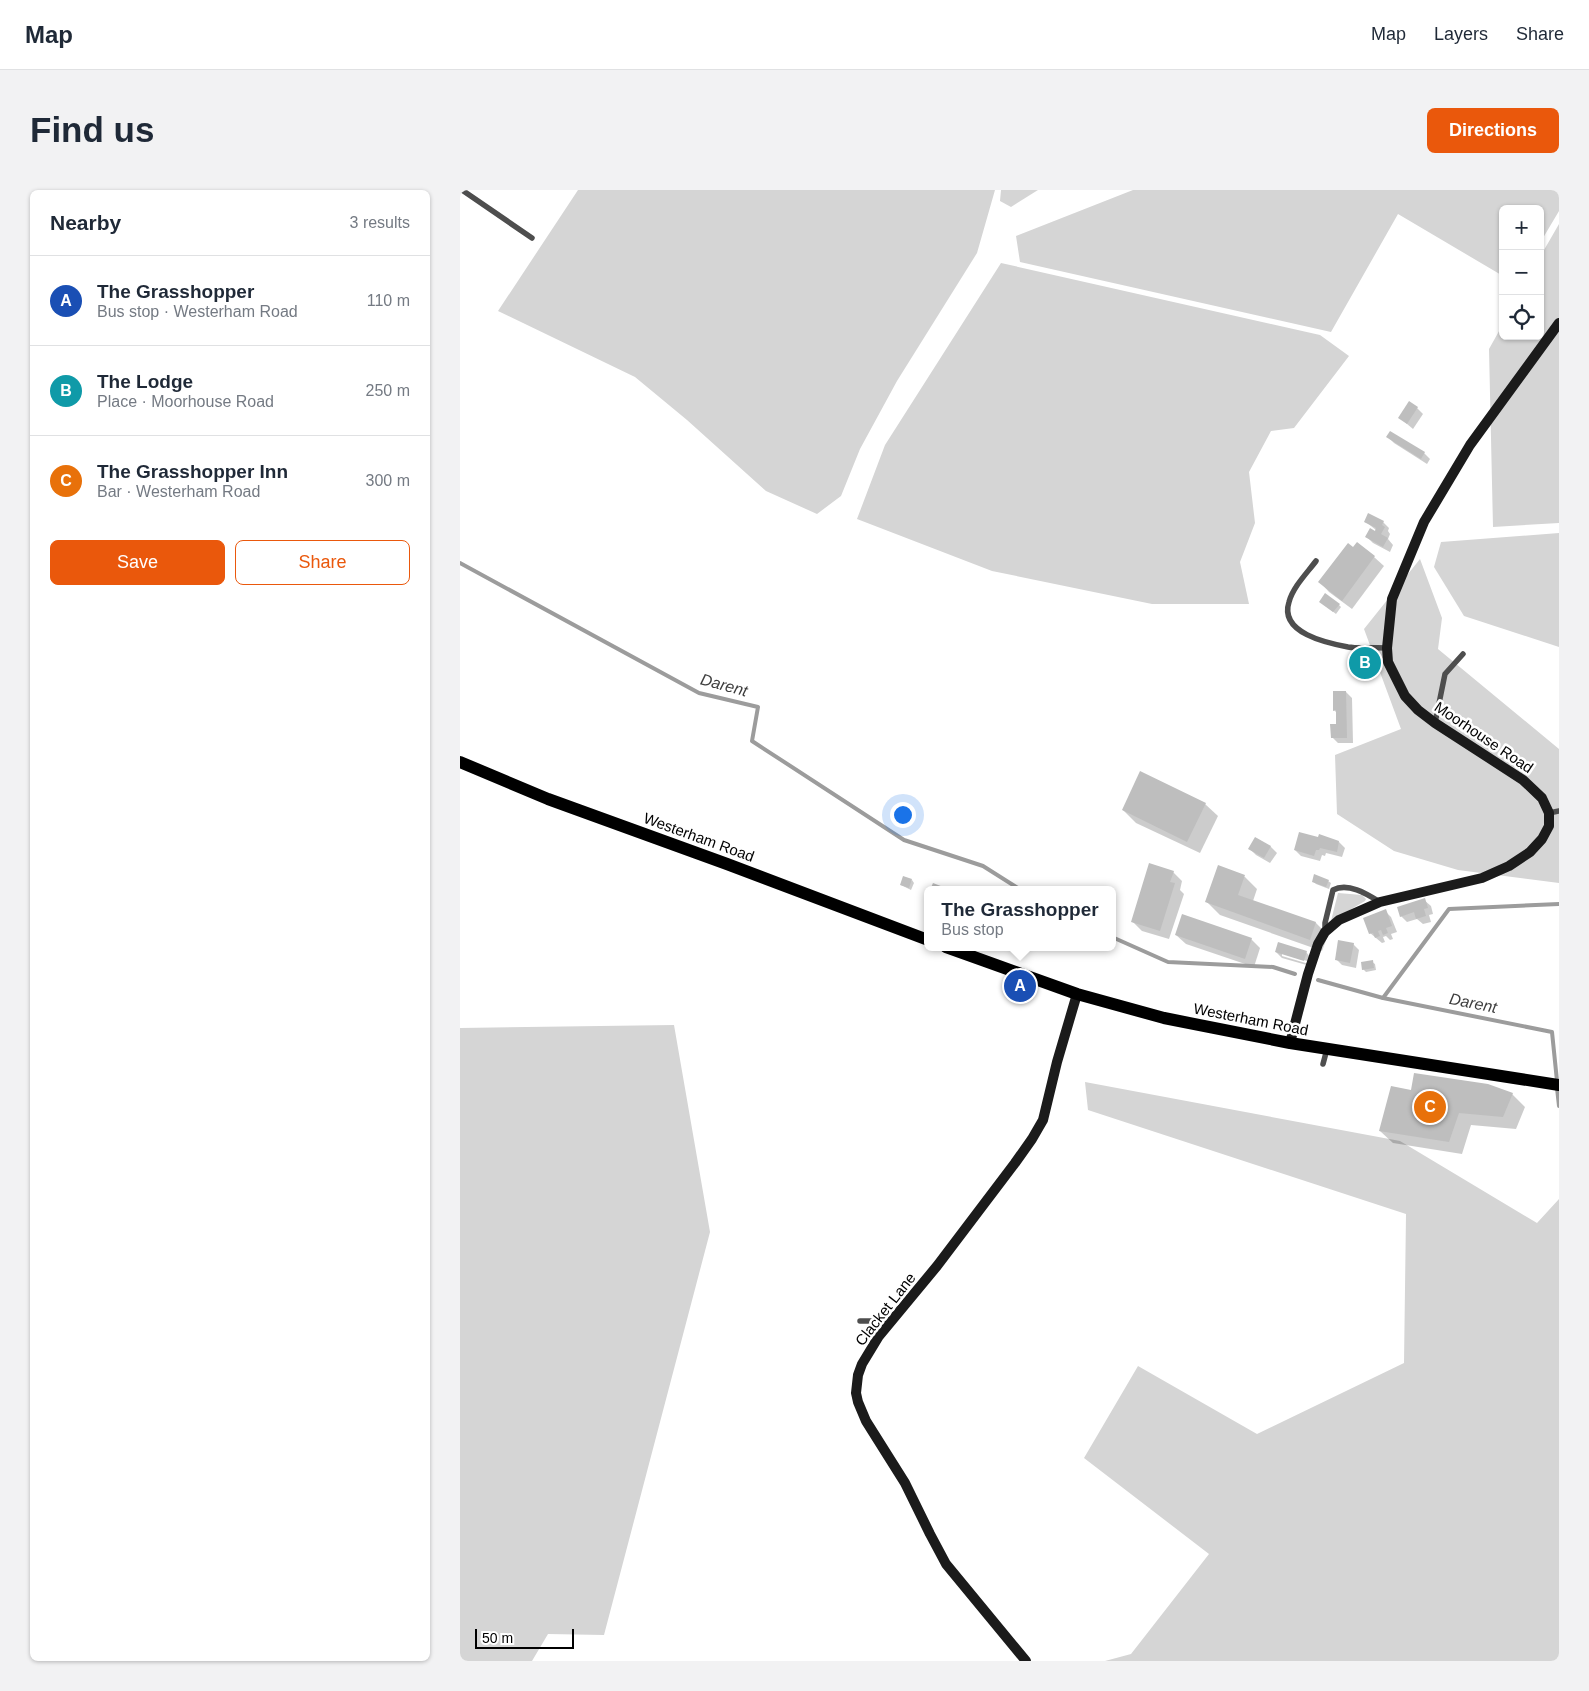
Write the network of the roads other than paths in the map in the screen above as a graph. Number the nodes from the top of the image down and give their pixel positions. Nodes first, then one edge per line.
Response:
1 (462, 190) edge
2 (532, 238) dead end
3 (1559, 323) edge
4 (1316, 561) dead end
5 (1386, 648) junction
6 (1463, 654) dead end
7 (1435, 723) junction
8 (460, 762) edge
9 (1554, 812) edge
10 (1380, 902) junction
11 (1325, 932) junction
12 (924, 938) edge
13 (957, 951) edge
14 (1078, 994) junction
15 (1290, 1043) junction
16 (1326, 1049) junction
17 (1323, 1064) dead end
18 (1554, 1084) edge
19 (860, 1321) dead end
20 (888, 1325) junction
21 (1026, 1661) edge

1 - 2 lane
3 - 5 street, Moorhouse Road
4 - 5 lane
5 - 7 street, Moorhouse Road
6 - 7 lane
7 - 9 street, Moorhouse Road
8 - 12 main road, Westerham Road
9 - 10 street, Moorhouse Road
10 - 11 street, Moorhouse Road
10 - 11 lane
11 - 15 street, Moorhouse Road
13 - 14 main road, Westerham Road
14 - 15 main road, Westerham Road
14 - 20 street, Clacket Lane
15 - 16 main road, Westerham Road
16 - 17 lane
16 - 18 main road, Westerham Road
19 - 20 lane
20 - 21 street, Clacket Lane

